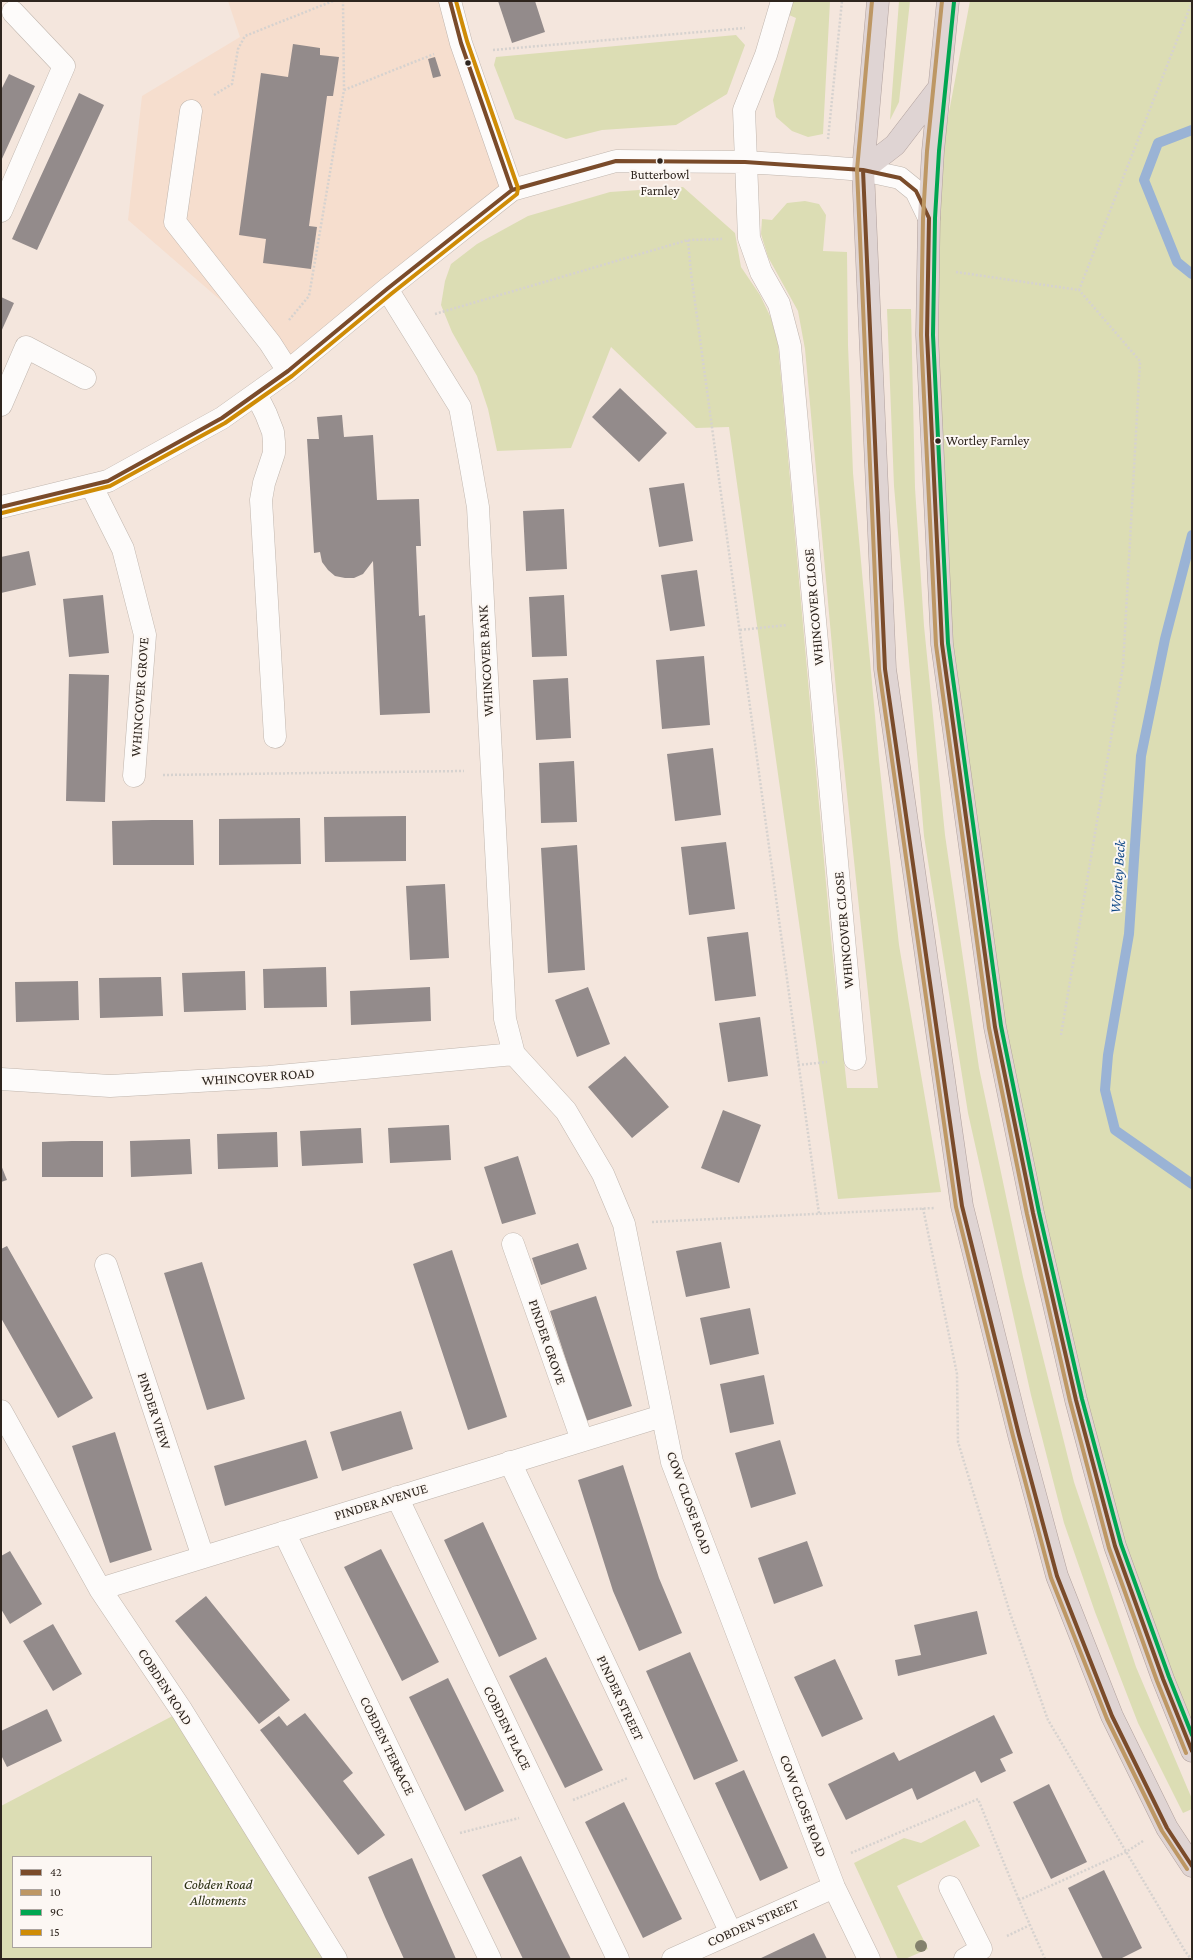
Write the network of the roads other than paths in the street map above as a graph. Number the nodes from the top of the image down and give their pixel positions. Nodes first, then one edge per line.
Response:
1 (450, 1) edge
2 (782, 1) edge
3 (878, 1) edge
4 (948, 1) edge
5 (11, 13) edge
6 (939, 88) junction
7 (191, 111) road end
8 (745, 162) junction
9 (863, 170) junction
10 (512, 190) junction
11 (1, 211) edge
12 (929, 218) junction
13 (387, 289) junction
14 (288, 370) junction
15 (85, 378) dead end
16 (256, 394) junction
17 (1, 405) edge
18 (91, 485) junction
19 (1, 507) edge
20 (275, 738) dead end
21 (134, 776) road end
22 (514, 1054) junction
23 (855, 1059) dead end
24 (1, 1079) edge
25 (513, 1244) dead end
26 (106, 1265) dead end
27 (1, 1411) edge
28 (662, 1416) junction
29 (582, 1440) junction
30 (510, 1462) junction
31 (397, 1497) junction
32 (284, 1532) junction
33 (203, 1557) junction
34 (100, 1589) junction
35 (1192, 1751) edge
36 (1192, 1866) edge
37 (834, 1887) junction
38 (950, 1887) dead end
39 (731, 1933) junction
40 (336, 1959) edge
41 (490, 1959) edge
42 (618, 1959) edge
43 (673, 1959) edge
44 (869, 1959) edge
45 (965, 1959) edge

1 - 10 street
2 - 8 street, WHINCOVER CLOSE
3 - 9 highway
4 - 6 highway
5 - 11 street
6 - 9 highway
6 - 12 highway
7 - 14 street
8 - 9 street
8 - 10 street
8 - 23 street, WHINCOVER CLOSE
9 - 12 street
9 - 36 highway
10 - 13 street
12 - 35 highway
13 - 14 street
13 - 22 street, WHINCOVER BANK
14 - 16 street
15 - 17 street
16 - 18 street
16 - 20 street
18 - 19 street
18 - 21 street, WHINCOVER GROVE
22 - 24 street, WHINCOVER ROAD
22 - 28 street, COW CLOSE ROAD
25 - 29 street, PINDER GROVE
26 - 33 street, PINDER VIEW
27 - 34 street, COBDEN ROAD
28 - 29 street, PINDER AVENUE
28 - 37 street, COW CLOSE ROAD
29 - 30 street, PINDER AVENUE
30 - 31 street, PINDER AVENUE
30 - 39 street, PINDER STREET
31 - 32 street, PINDER AVENUE
31 - 42 street, COBDEN PLACE
32 - 33 street, PINDER AVENUE
32 - 41 street, COBDEN TERRACE
33 - 34 street, PINDER AVENUE
34 - 40 street, COBDEN ROAD
37 - 39 street, COBDEN STREET
37 - 44 street, COW CLOSE ROAD
38 - 45 street
39 - 43 street, COBDEN STREET

